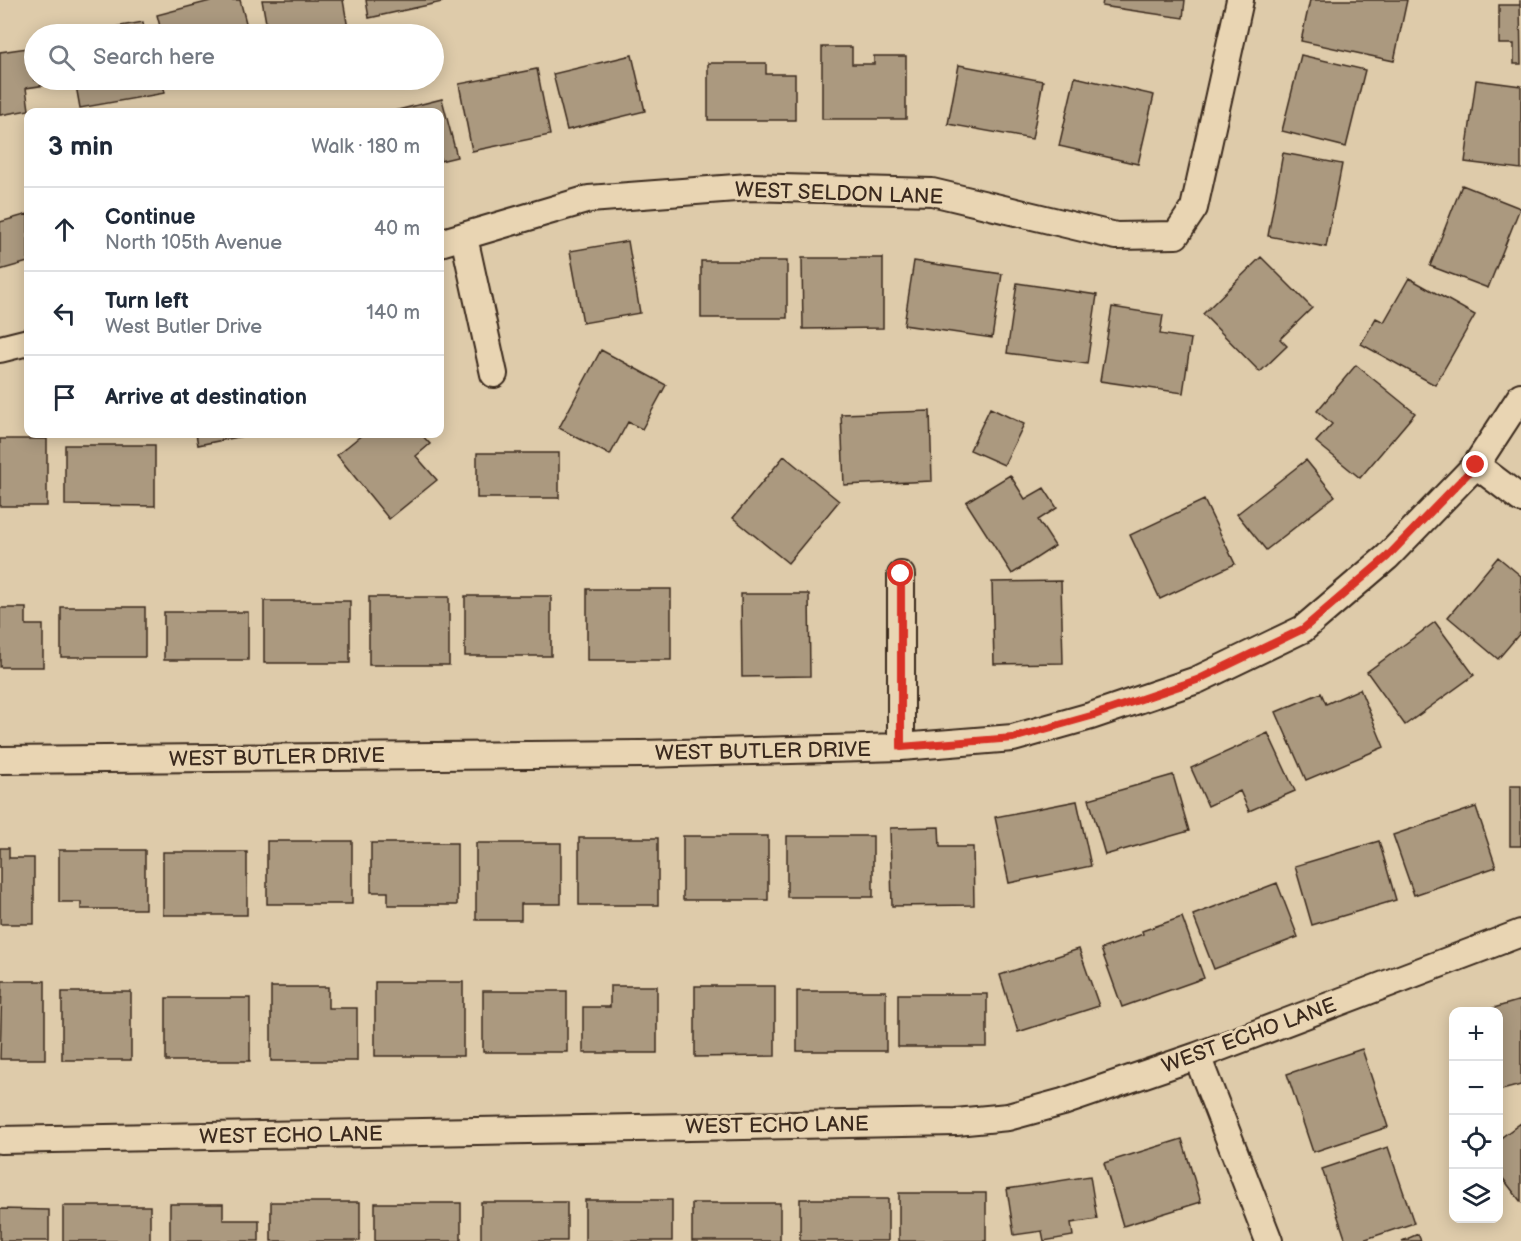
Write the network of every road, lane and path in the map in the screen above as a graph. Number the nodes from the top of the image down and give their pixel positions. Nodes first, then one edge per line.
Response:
1 (1240, 0) edge
2 (452, 240) edge
3 (24, 343) edge
4 (0, 349) edge
5 (494, 374) dead end
6 (1521, 396) edge
7 (1476, 465) junction
8 (1521, 499) edge
9 (901, 574) dead end
10 (901, 747) junction
11 (0, 760) edge
12 (1521, 933) edge
13 (1197, 1056) junction
14 (0, 1140) edge
15 (1269, 1241) edge

1 - 2 street, WEST SELDON LANE
2 - 5 street
3 - 4 street
6 - 7 street, WEST BUTLER DRIVE
7 - 8 street
7 - 10 street, WEST BUTLER DRIVE
9 - 10 street
10 - 11 street, WEST BUTLER DRIVE
12 - 13 street, WEST ECHO LANE
13 - 14 street, WEST ECHO LANE
13 - 15 street

